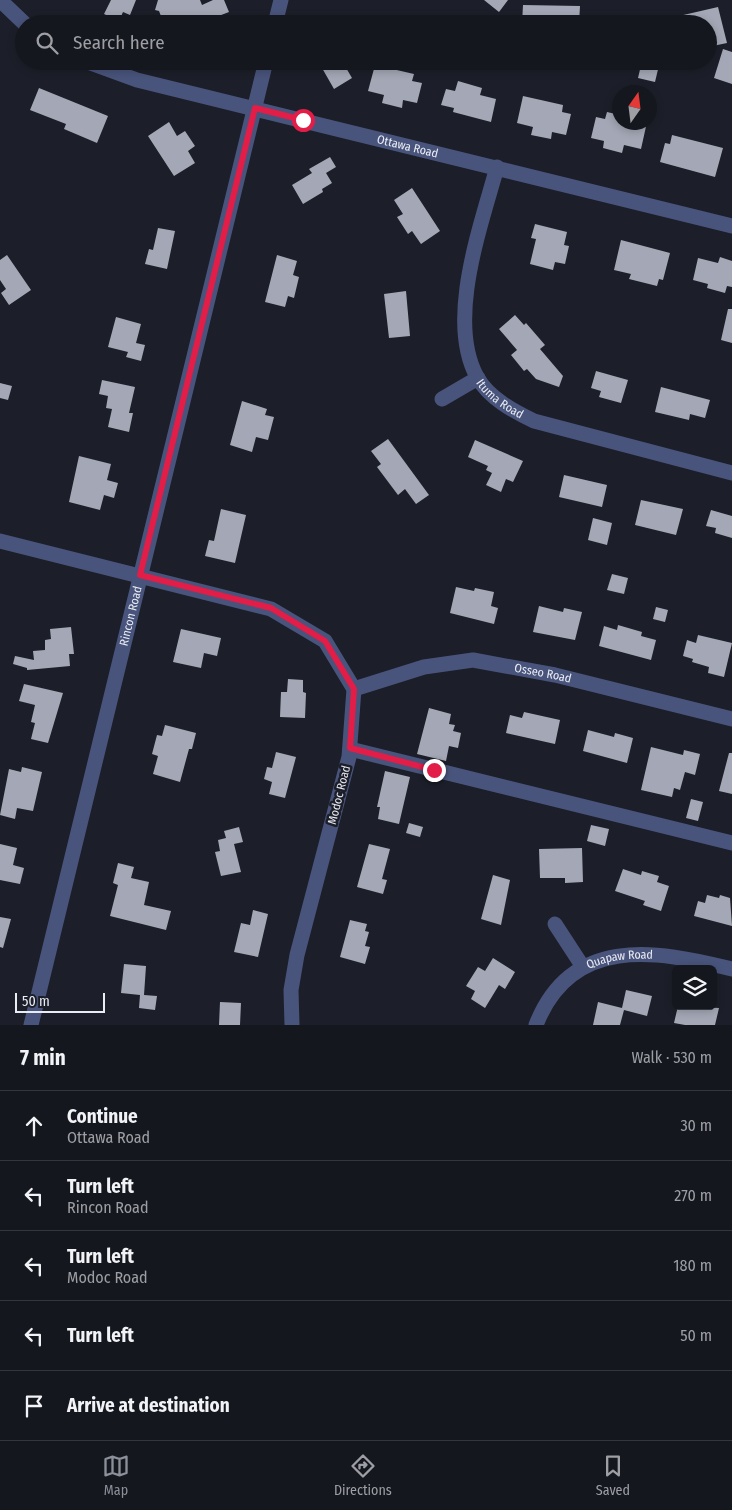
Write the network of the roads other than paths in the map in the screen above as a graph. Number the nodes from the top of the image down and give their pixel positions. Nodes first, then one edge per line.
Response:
1 (0, 0) edge
2 (281, 0) edge
3 (16, 15) edge
4 (277, 15) edge
5 (110, 70) edge
6 (264, 70) edge
7 (255, 108) junction
8 (497, 168) junction
9 (732, 226) edge
10 (478, 378) junction
11 (442, 399) dead end
12 (732, 473) edge
13 (0, 541) edge
14 (140, 575) junction
15 (354, 689) junction
16 (732, 719) edge
17 (350, 748) junction
18 (732, 843) edge
19 (555, 924) dead end
20 (583, 966) junction
21 (732, 969) edge
22 (31, 1025) edge
23 (292, 1025) edge
24 (536, 1025) edge

1 - 3 street
2 - 4 street
5 - 7 street, Ottawa Road
6 - 7 street, Rincon Road
7 - 8 street, Ottawa Road
7 - 14 street, Rincon Road
8 - 9 street, Ottawa Road
8 - 10 street, Ituma Road
10 - 11 street
10 - 12 street, Ituma Road
13 - 14 street
14 - 15 street
14 - 22 street, Rincon Road
15 - 16 street, Osseo Road
15 - 17 street, Modoc Road
17 - 18 street
17 - 23 street, Modoc Road
19 - 20 street
20 - 21 street, Quapaw Road
20 - 24 street, Quapaw Road

